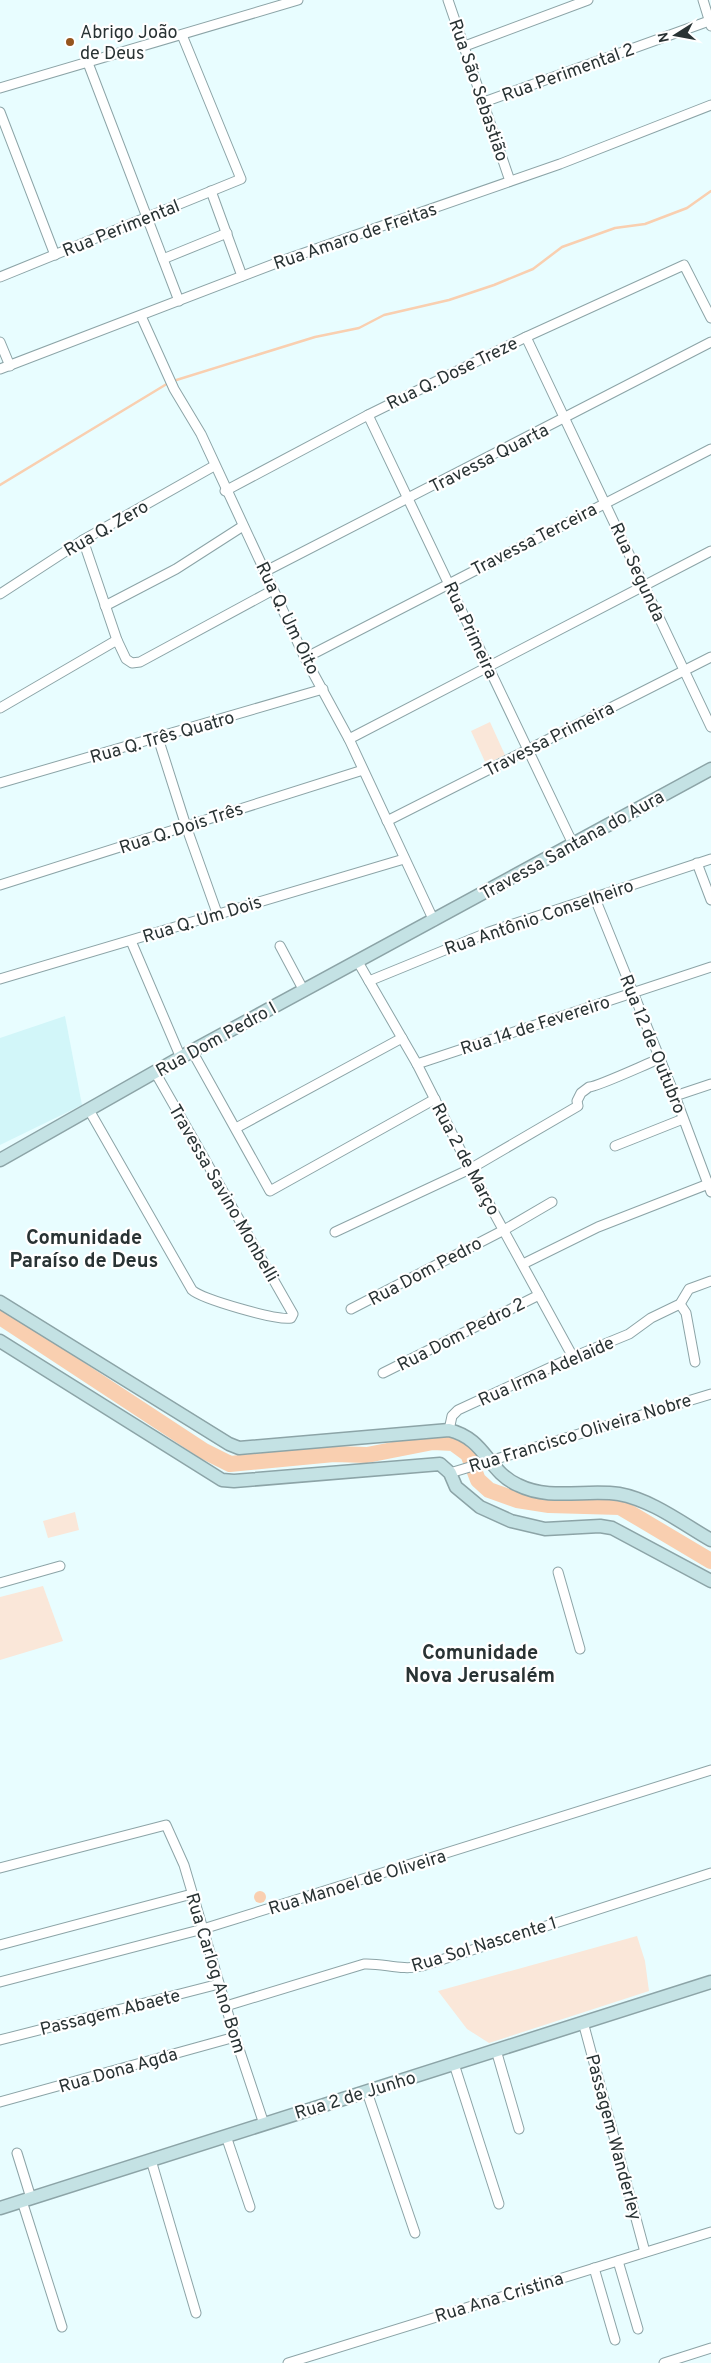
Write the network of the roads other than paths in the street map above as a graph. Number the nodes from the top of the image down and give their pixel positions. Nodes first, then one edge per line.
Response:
1 (298, 0) edge
2 (448, 0) edge
3 (588, 0) edge
4 (706, 1) edge
5 (710, 23) edge
6 (182, 34) junction
7 (465, 46) junction
8 (88, 63) junction
9 (0, 88) edge
10 (484, 102) junction
11 (711, 105) edge
12 (0, 112) edge
13 (510, 181) junction
14 (211, 192) junction
15 (148, 218) junction
16 (227, 232) junction
17 (55, 255) junction
18 (163, 260) junction
19 (242, 276) junction
20 (0, 277) edge
21 (179, 301) junction
22 (141, 316) junction
23 (711, 318) edge
24 (526, 337) junction
25 (0, 342) edge
26 (711, 342) edge
27 (10, 366) junction
28 (0, 369) edge
29 (368, 415) junction
30 (565, 418) junction
31 (711, 449) edge
32 (214, 466) junction
33 (225, 491) junction
34 (409, 499) junction
35 (606, 503) junction
36 (243, 526) junction
37 (83, 540) junction
38 (711, 552) edge
39 (266, 572) junction
40 (449, 583) junction
41 (644, 585) junction
42 (273, 590) junction
43 (0, 594) edge
44 (105, 606) junction
45 (117, 640) junction
46 (711, 656) edge
47 (305, 658) junction
48 (488, 666) junction
49 (685, 670) junction
50 (323, 689) junction
51 (0, 708) edge
52 (711, 727) edge
53 (158, 738) junction
54 (349, 739) junction
55 (527, 750) junction
56 (363, 770) junction
57 (711, 770) edge
58 (0, 783) edge
59 (387, 821) junction
60 (186, 826) junction
61 (573, 844) junction
62 (711, 858) edge
63 (404, 859) junction
64 (697, 863) junction
65 (0, 885) edge
66 (594, 896) junction
67 (711, 900) edge
68 (217, 913) junction
69 (434, 920) junction
70 (131, 941) junction
71 (280, 946) dead end
72 (358, 962) junction
73 (711, 967) edge
74 (0, 979) edge
75 (369, 981) junction
76 (304, 991) junction
77 (634, 993) junction
78 (402, 1038) junction
79 (192, 1051) junction
80 (181, 1058) junction
81 (659, 1059) junction
82 (417, 1064) junction
83 (155, 1072) junction
84 (711, 1084) edge
85 (675, 1096) junction
86 (435, 1099) junction
87 (89, 1110) junction
88 (683, 1119) junction
89 (236, 1128) junction
90 (616, 1146) dead end
91 (0, 1160) edge
92 (470, 1169) junction
93 (710, 1186) edge
94 (552, 1202) dead end
95 (504, 1230) junction
96 (335, 1232) dead end
97 (523, 1264) junction
98 (711, 1280) edge
99 (539, 1295) junction
100 (0, 1302) edge
101 (680, 1304) junction
102 (351, 1310) dead end
103 (0, 1341) edge
104 (573, 1356) junction
105 (696, 1362) dead end
106 (383, 1374) dead end
107 (711, 1394) edge
108 (449, 1430) junction
109 (484, 1462) junction
110 (450, 1473) dead end
111 (711, 1540) edge
112 (60, 1566) dead end
113 (558, 1572) dead end
114 (711, 1581) edge
115 (0, 1583) edge
116 (580, 1649) dead end
117 (711, 1770) edge
118 (0, 1868) edge
119 (711, 1873) edge
120 (192, 1894) junction
121 (204, 1929) junction
122 (0, 1945) edge
123 (0, 1982) edge
124 (711, 1982) edge
125 (219, 1984) junction
126 (226, 2006) junction
127 (583, 2022) junction
128 (235, 2037) junction
129 (0, 2040) edge
130 (496, 2050) junction
131 (454, 2064) junction
132 (367, 2092) junction
133 (0, 2102) edge
134 (264, 2124) junction
135 (519, 2129) dead end
136 (226, 2136) junction
137 (17, 2153) dead end
138 (151, 2160) junction
139 (27, 2199) junction
140 (499, 2204) dead end
141 (250, 2207) dead end
142 (0, 2208) edge
143 (711, 2232) edge
144 (415, 2233) dead end
145 (645, 2252) junction
146 (618, 2261) junction
147 (594, 2268) junction
148 (196, 2313) dead end
149 (62, 2327) dead end
150 (638, 2329) dead end
151 (615, 2340) dead end
152 (711, 2348) edge
153 (288, 2363) edge
154 (664, 2363) edge

1 - 6 street
2 - 7 street, Rua São Sebastião
3 - 7 street
4 - 5 street
5 - 10 street, Rua Perimental 2
6 - 8 street
6 - 14 street, Rua Perimental
7 - 10 street, Rua São Sebastião
8 - 9 street
8 - 15 street
10 - 13 street, Rua São Sebastião
11 - 13 street, Rua Amaro de Freitas
12 - 17 street
13 - 19 street, Rua Amaro de Freitas
14 - 15 street, Rua Perimental
14 - 16 street
15 - 17 street, Rua Perimental
15 - 18 street
16 - 18 street
16 - 19 street
17 - 20 street, Rua Perimental
18 - 21 street
19 - 21 street, Rua Amaro de Freitas
21 - 22 street, Rua Amaro de Freitas
22 - 27 street, Rua Amaro de Freitas
22 - 32 street, Rua Q. Um Oito
23 - 24 street, Rua Q. Dose Treze
24 - 29 street, Rua Q. Dose Treze
24 - 30 street, Rua Segunda
25 - 27 street
26 - 30 street, Travessa Quarta
27 - 28 street, Rua Amaro de Freitas
29 - 33 street, Rua Q. Dose Treze
29 - 34 street, Rua Primeira
30 - 34 street, Travessa Quarta
30 - 35 street, Rua Segunda
31 - 35 street, Travessa Terceira
32 - 33 street, Rua Q. Um Oito
32 - 37 street, Rua Q. Zero
33 - 36 street, Rua Q. Um Oito
34 - 39 street, Travessa Quarta
34 - 40 street, Rua Primeira
35 - 40 street, Travessa Terceira
35 - 41 street, Rua Segunda
36 - 39 street, Rua Q. Um Oito
36 - 44 street
37 - 43 street, Rua Q. Zero
37 - 44 street
38 - 41 street
39 - 42 street, Rua Q. Um Oito
40 - 47 street, Travessa Terceira
40 - 48 street, Rua Primeira
41 - 48 street
41 - 49 street, Rua Segunda
42 - 45 street
42 - 47 street, Rua Q. Um Oito
44 - 45 street
45 - 51 street
46 - 49 street, Travessa Primeira
47 - 50 street, Rua Q. Um Oito
48 - 54 street
48 - 55 street, Rua Primeira
49 - 52 street, Rua Segunda
49 - 55 street, Travessa Primeira
50 - 53 street, Rua Q. Três Quatro
50 - 54 street, Rua Q. Um Oito
53 - 58 street, Rua Q. Três Quatro
53 - 60 street
54 - 56 street, Rua Q. Um Oito
55 - 59 street, Travessa Primeira
55 - 61 street, Rua Primeira
56 - 59 street, Rua Q. Um Oito
56 - 60 street, Rua Q. Dois Três
57 - 61 street, Travessa Santana do Aura
59 - 63 street, Rua Q. Um Oito
60 - 65 street, Rua Q. Dois Três
60 - 68 street
61 - 69 street, Travessa Santana do Aura
62 - 64 street, Rua Antônio Conselheiro
63 - 68 street, Rua Q. Um Dois
63 - 69 street, Rua Q. Um Oito
64 - 66 street, Rua Antônio Conselheiro
64 - 67 street
66 - 75 street, Rua Antônio Conselheiro
66 - 77 street, Rua 12 de Outubro
68 - 70 street, Rua Q. Um Dois
69 - 72 street, Rua Dom Pedro I
70 - 74 street, Rua Q. Um Dois
70 - 80 street
71 - 76 street
72 - 75 street, Rua 2 de Março
72 - 76 street, Rua Dom Pedro I
73 - 77 street, Rua 14 de Fevereiro
75 - 78 street, Rua 2 de Março
76 - 79 street, Rua Dom Pedro I
77 - 81 street, Rua 12 de Outubro
77 - 82 street, Rua 14 de Fevereiro
78 - 82 street, Rua 2 de Março
78 - 89 street
79 - 80 street, Rua Dom Pedro I
79 - 89 street
80 - 83 street, Rua Dom Pedro I
81 - 85 street, Rua 12 de Outubro
81 - 92 street
82 - 86 street, Rua 2 de Março
83 - 87 street, Rua Dom Pedro I
83 - 87 street, Travessa Savino Monbelli
84 - 85 street
85 - 88 street, Rua 12 de Outubro
86 - 89 street
86 - 92 street, Rua 2 de Março
87 - 91 street, Rua Dom Pedro I
88 - 90 street
88 - 93 street, Rua 12 de Outubro
92 - 95 street, Rua 2 de Março
92 - 96 street
93 - 97 street
94 - 95 street, Rua Dom Pedro
95 - 97 street, Rua 2 de Março
95 - 102 street, Rua Dom Pedro
97 - 99 street, Rua 2 de Março
98 - 101 street
99 - 104 street, Rua 2 de Março
99 - 106 street, Rua Dom Pedro 2
100 - 108 street
101 - 104 street, Rua Irma Adelaide
101 - 105 street
103 - 114 street
104 - 108 street, Rua Irma Adelaide
107 - 109 street, Rua Francisco Oliveira Nobre
108 - 109 street
109 - 110 street, Rua Francisco Oliveira Nobre
109 - 111 street
112 - 115 street
113 - 116 street
117 - 121 street, Rua Manoel de Oliveira
118 - 120 street, Rua Carlog Ano Bom
119 - 126 street, Rua Sol Nascente 1
120 - 121 street, Rua Carlog Ano Bom
120 - 122 street
121 - 123 street, Rua Manoel de Oliveira
121 - 125 street, Rua Carlog Ano Bom
124 - 127 street, Rua 2 de Junho
125 - 126 street, Rua Carlog Ano Bom
125 - 129 street, Passagem Abaete
126 - 128 street, Rua Carlog Ano Bom
127 - 130 street, Rua 2 de Junho
127 - 145 street, Passagem Wanderley
128 - 133 street, Rua Dona Agda
128 - 134 street, Rua Carlog Ano Bom
130 - 131 street, Rua 2 de Junho
130 - 135 street
131 - 132 street, Rua 2 de Junho
131 - 140 street
132 - 134 street, Rua 2 de Junho
132 - 144 street
134 - 136 street, Rua 2 de Junho
136 - 138 street, Rua 2 de Junho
136 - 141 street
137 - 139 street
138 - 139 street, Rua 2 de Junho
138 - 148 street
139 - 142 street, Rua 2 de Junho
139 - 149 street
143 - 145 street, Rua Ana Cristina
145 - 146 street, Rua Ana Cristina
146 - 147 street, Rua Ana Cristina
146 - 150 street
147 - 151 street
147 - 153 street, Rua Ana Cristina
152 - 154 street

